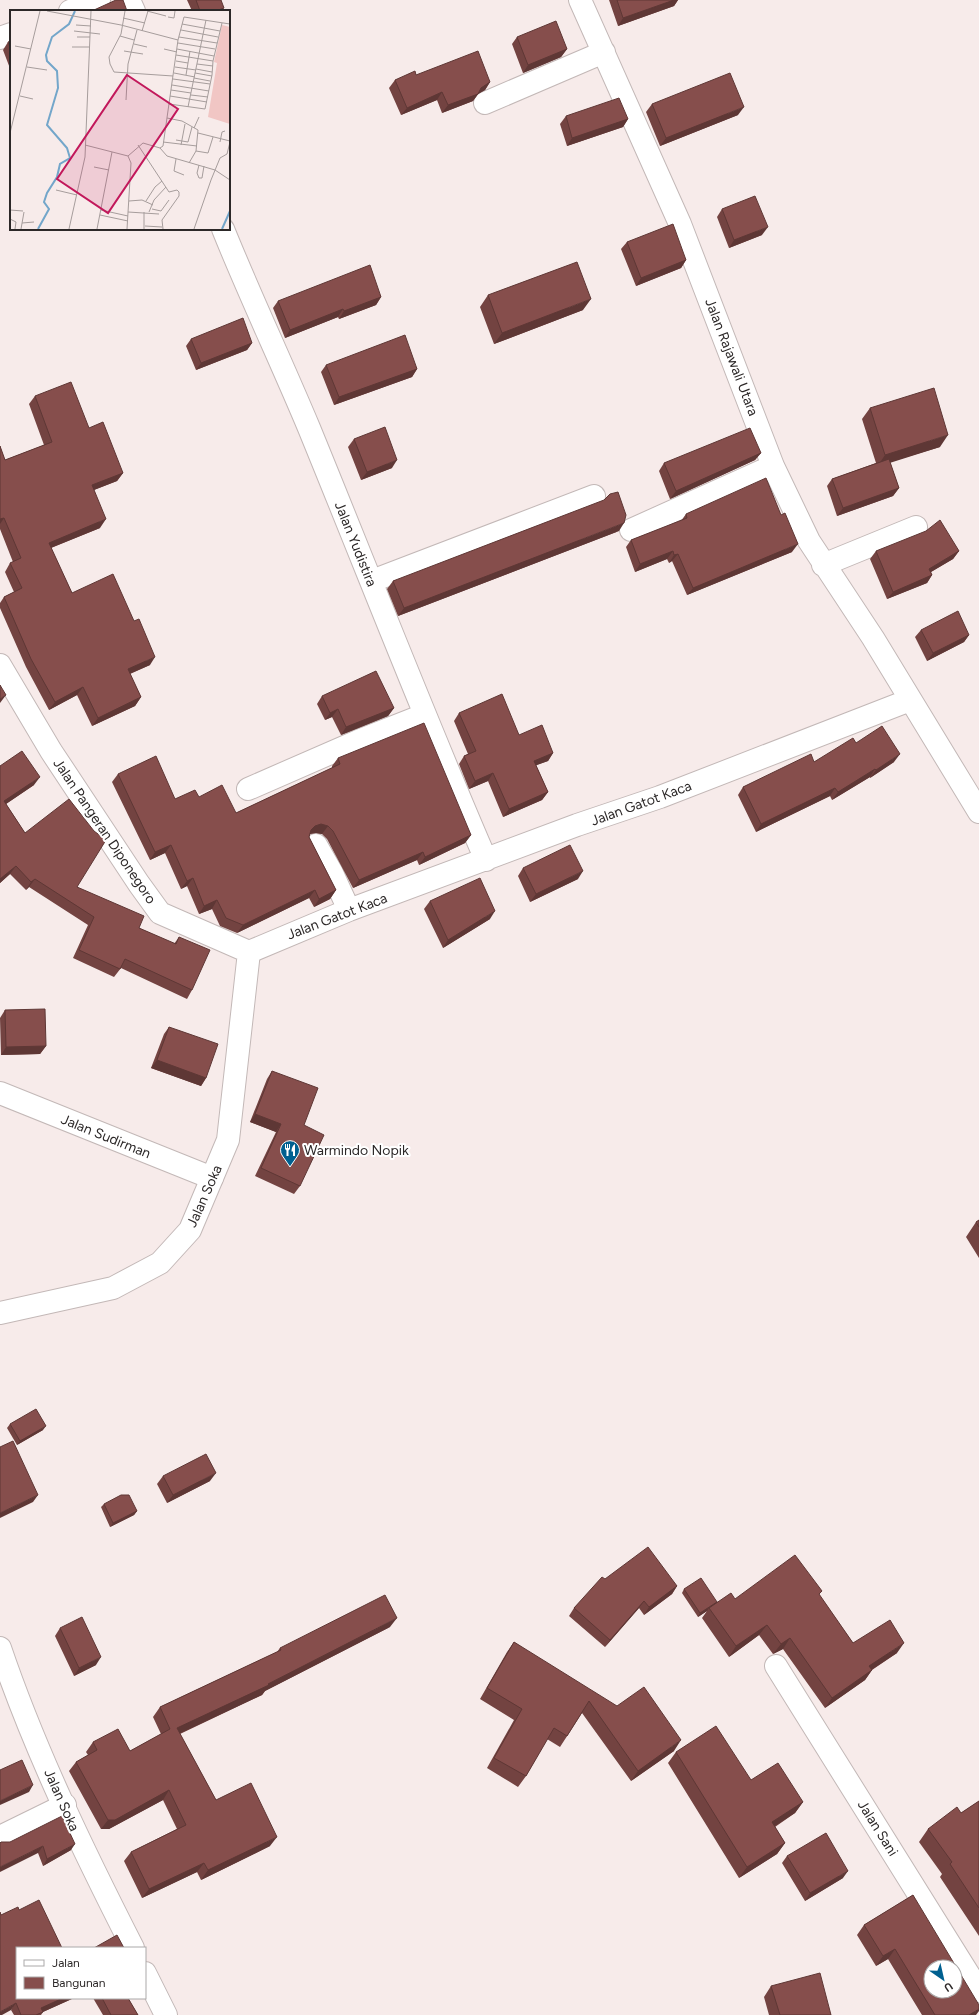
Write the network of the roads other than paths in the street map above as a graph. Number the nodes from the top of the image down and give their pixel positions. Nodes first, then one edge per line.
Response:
1 (99, 0) edge
2 (130, 0) edge
3 (580, 0) edge
4 (73, 10) edge
5 (134, 10) edge
6 (10, 34) edge
7 (0, 38) edge
8 (604, 52) junction
9 (485, 103) dead end
10 (223, 230) edge
11 (774, 466) junction
12 (594, 496) dead end
13 (916, 526) dead end
14 (631, 530) dead end
15 (823, 565) junction
16 (372, 580) junction
17 (0, 665) edge
18 (910, 700) junction
19 (424, 715) junction
20 (248, 789) dead end
21 (979, 812) edge
22 (316, 845) dead end
23 (486, 860) junction
24 (349, 910) junction
25 (249, 952) junction
26 (0, 1094) edge
27 (212, 1178) junction
28 (0, 1313) edge
29 (0, 1648) edge
30 (776, 1666) dead end
31 (65, 1806) junction
32 (0, 1837) edge
33 (133, 1947) edge
34 (146, 1974) edge
35 (979, 1991) edge
36 (165, 2015) edge

1 - 4 street
2 - 5 street
3 - 8 street, Jalan Rajawali Utara
6 - 7 street
8 - 9 street
8 - 11 street, Jalan Rajawali Utara
10 - 16 street, Jalan Yudistira
11 - 14 street
11 - 15 street, Jalan Rajawali Utara
12 - 16 street
13 - 15 street
15 - 18 street, Jalan Rajawali Utara
16 - 19 street, Jalan Yudistira
17 - 25 street, Jalan Pangeran Diponegoro
18 - 21 street
18 - 23 street, Jalan Gatot Kaca
19 - 20 street
19 - 23 street, Jalan Yudistira
22 - 24 street
23 - 24 street, Jalan Gatot Kaca
24 - 25 street, Jalan Gatot Kaca
25 - 27 street, Jalan Soka
26 - 27 street, Jalan Sudirman
27 - 28 street, Jalan Soka
29 - 31 street, Jalan Soka
30 - 35 street, Jalan Sani
31 - 32 street
31 - 33 street, Jalan Soka
34 - 36 street

